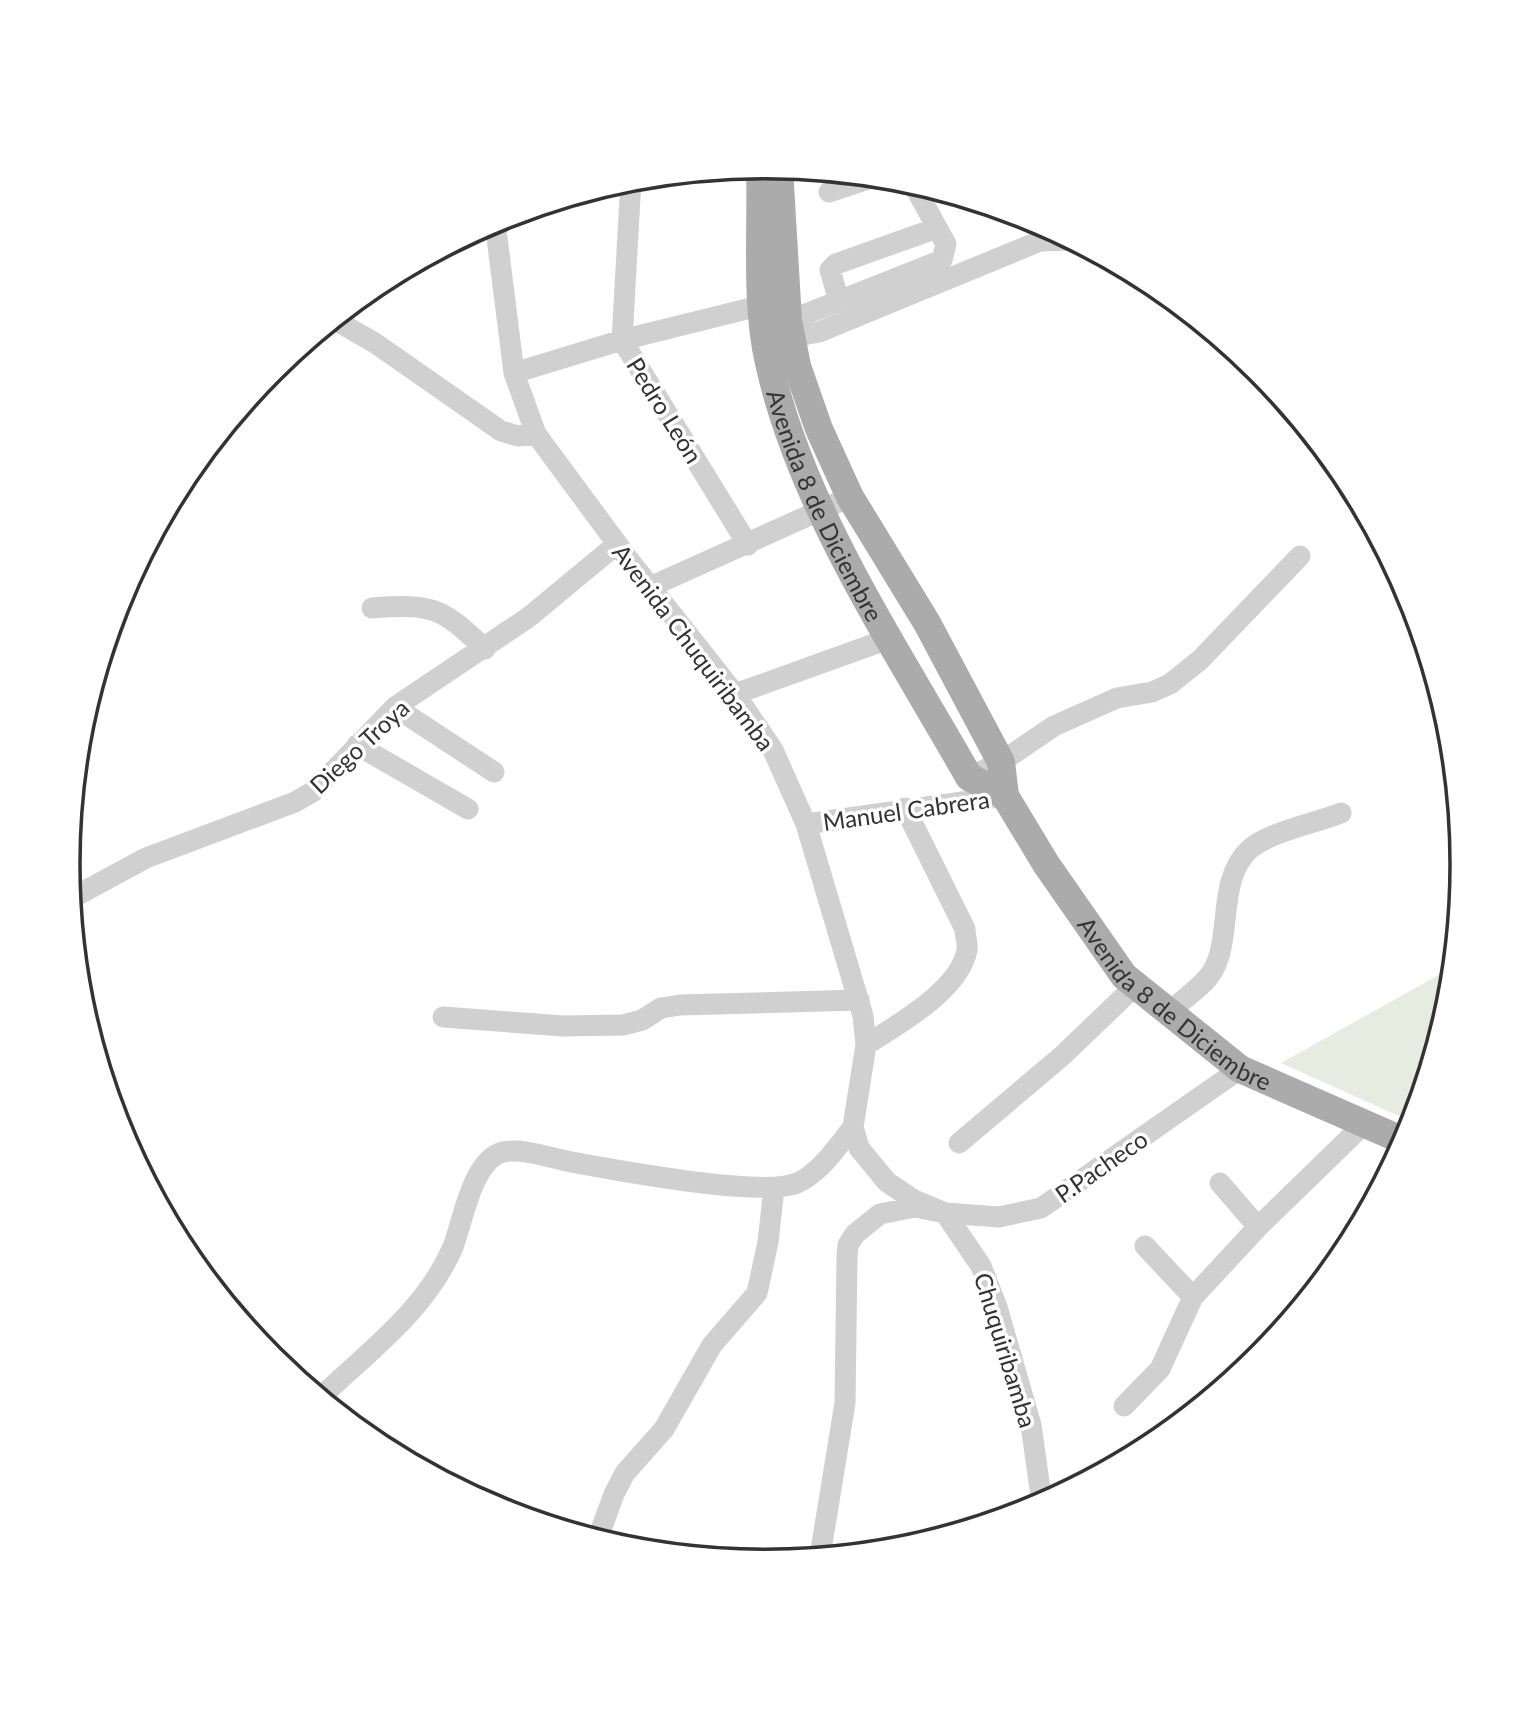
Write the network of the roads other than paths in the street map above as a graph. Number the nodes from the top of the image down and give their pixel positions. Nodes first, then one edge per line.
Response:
1 (762, 179) edge
2 (779, 179) edge
3 (851, 185) edge
4 (630, 192) edge
5 (829, 192) dead end
6 (921, 197) edge
7 (937, 228) junction
8 (497, 234) edge
9 (1048, 241) edge
10 (839, 301) junction
11 (776, 321) junction
12 (343, 325) edge
13 (622, 340) junction
14 (514, 373) junction
15 (536, 434) junction
16 (850, 496) junction
17 (819, 511) junction
18 (617, 544) junction
19 (748, 545) junction
20 (1300, 556) dead end
21 (652, 586) junction
22 (372, 608) dead end
23 (891, 638) junction
24 (485, 649) junction
25 (735, 694) junction
26 (395, 707) junction
27 (357, 745) junction
28 (1001, 762) junction
29 (494, 772) dead end
30 (969, 776) junction
31 (1005, 796) junction
32 (905, 808) junction
33 (468, 809) dead end
34 (1341, 813) dead end
35 (806, 824) junction
36 (81, 893) edge
37 (1136, 985) junction
38 (859, 1000) junction
39 (1169, 1013) junction
40 (443, 1017) dead end
41 (866, 1045) junction
42 (1240, 1069) junction
43 (1363, 1125) junction
44 (853, 1128) junction
45 (1393, 1137) edge
46 (959, 1143) dead end
47 (1220, 1183) dead end
48 (774, 1188) junction
49 (945, 1213) junction
50 (1258, 1227) junction
51 (1145, 1246) dead end
52 (1193, 1297) junction
53 (328, 1390) edge
54 (1124, 1406) dead end
55 (1040, 1491) edge
56 (601, 1529) edge
57 (822, 1547) edge

1 - 11 main road, Avenida 8 de Diciembre
2 - 11 main road, Avenida 8 de Diciembre
3 - 5 street
4 - 13 street, Pedro León
6 - 7 street
7 - 10 street
7 - 10 street
8 - 14 street, Avenida Chuquiribamba
9 - 11 street
10 - 11 street
11 - 13 street
11 - 16 main road, Avenida 8 de Diciembre
11 - 17 main road, Avenida 8 de Diciembre
12 - 15 street
13 - 14 street
13 - 19 street, Pedro León
14 - 15 street, Avenida Chuquiribamba
15 - 18 street, Avenida Chuquiribamba
16 - 17 street
16 - 28 main road, Avenida 8 de Diciembre
17 - 19 street
17 - 23 main road, Avenida 8 de Diciembre
18 - 21 street, Avenida Chuquiribamba
18 - 24 street, Diego Troya
19 - 21 street
20 - 28 street
21 - 25 street, Avenida Chuquiribamba
22 - 24 street
23 - 25 street
23 - 30 main road, Avenida 8 de Diciembre
24 - 26 street, Diego Troya
25 - 35 street, Avenida Chuquiribamba
26 - 27 street, Diego Troya
26 - 29 street
27 - 33 street
27 - 36 street, Diego Troya
28 - 30 street
28 - 31 main road, Avenida 8 de Diciembre
30 - 31 main road, Avenida 8 de Diciembre
31 - 32 street, Manuel Cabrera
31 - 37 main road, Avenida 8 de Diciembre
32 - 35 street, Manuel Cabrera
32 - 41 street
34 - 39 street
35 - 38 street, Avenida Chuquiribamba
37 - 39 main road, Avenida 8 de Diciembre
37 - 46 street
38 - 40 street
38 - 41 street, Avenida Chuquiribamba
39 - 42 main road, Avenida 8 de Diciembre
41 - 44 street, Avenida Chuquiribamba
42 - 43 main road, Avenida 8 de Diciembre
42 - 49 street, P.Pacheco
43 - 45 main road, Avenida 8 de Diciembre
43 - 50 street
44 - 48 street
44 - 49 street
47 - 50 street
48 - 53 street
48 - 56 street
49 - 55 street, Chuquiribamba
49 - 57 street
50 - 52 street
51 - 52 street
52 - 54 street

